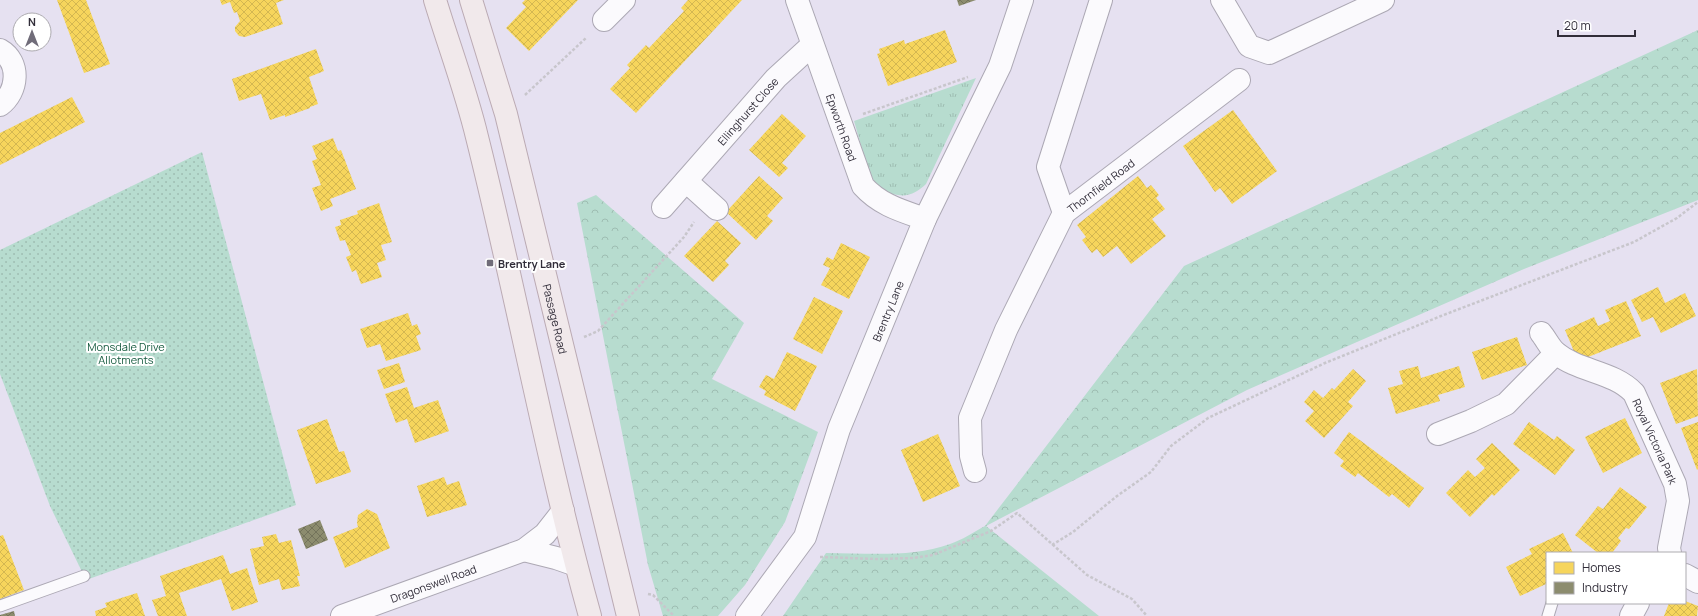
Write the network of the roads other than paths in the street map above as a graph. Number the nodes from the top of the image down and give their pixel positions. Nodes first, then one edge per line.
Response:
1 (435, 0) edge
2 (471, 0) edge
3 (797, 0) edge
4 (1022, 0) edge
5 (1101, 0) edge
6 (1222, 0) edge
7 (1383, 0) edge
8 (812, 45) junction
9 (0, 50) edge
10 (1239, 80) dead end
11 (0, 105) edge
12 (686, 181) junction
13 (711, 204) road end
14 (663, 207) dead end
15 (1064, 213) junction
16 (925, 219) junction
17 (1541, 333) dead end
18 (1556, 353) junction
19 (1438, 434) dead end
20 (975, 471) dead end
21 (563, 511) junction
22 (524, 550) junction
23 (1670, 552) edge
24 (576, 565) junction
25 (84, 576) dead end
26 (1686, 576) edge
27 (1698, 582) edge
28 (1552, 604) edge
29 (1637, 604) edge
30 (0, 606) edge
31 (342, 616) edge
32 (590, 616) edge
33 (628, 616) edge
34 (747, 616) edge
35 (1548, 616) edge
36 (1631, 616) edge

1 - 21 main road
2 - 33 main road, Passage Road
3 - 8 street, Epworth Road
4 - 16 street, Brentry Lane
5 - 15 street, Thornfield Road
6 - 7 street
8 - 12 street, Ellinghurst Close
8 - 16 street, Epworth Road
9 - 11 street
10 - 15 street, Thornfield Road
12 - 13 street
12 - 14 street, Ellinghurst Close
15 - 20 street
16 - 34 street, Brentry Lane
17 - 18 street, Royal Victoria Park
18 - 19 street
18 - 23 street, Royal Victoria Park
21 - 22 street, Dragonswell Road
21 - 24 main road
22 - 24 street
22 - 31 street, Dragonswell Road
24 - 32 main road
25 - 30 lane
26 - 27 street
28 - 35 lane
29 - 36 street

